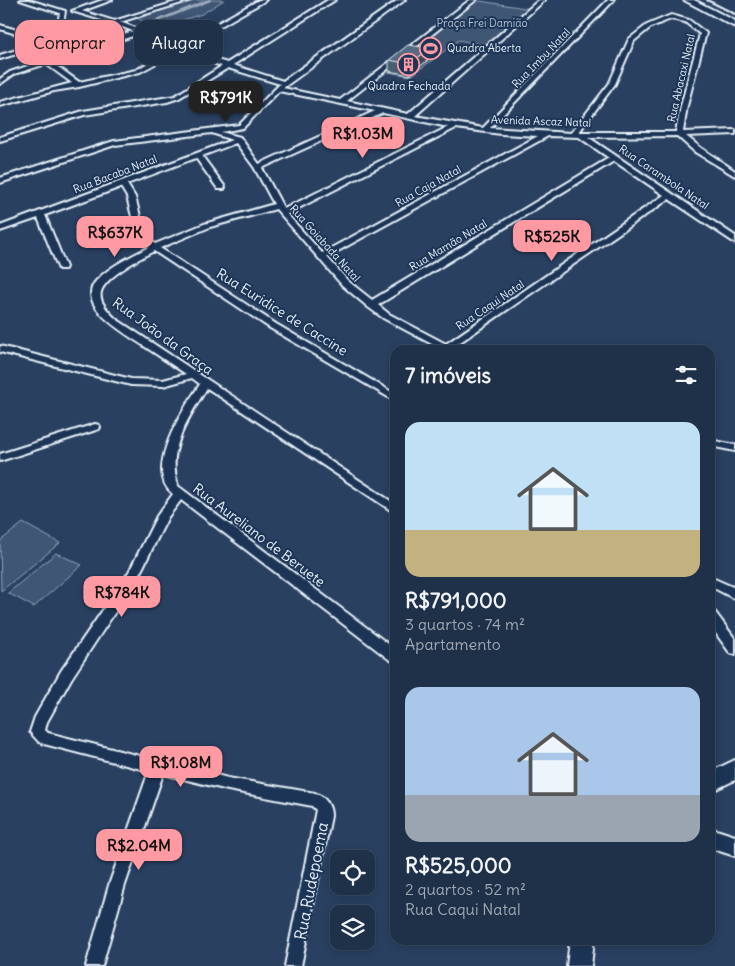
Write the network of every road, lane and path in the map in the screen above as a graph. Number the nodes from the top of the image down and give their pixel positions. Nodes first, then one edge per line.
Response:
1 (23, 0) edge
2 (109, 0) edge
3 (188, 0) edge
4 (264, 0) edge
5 (332, 0) edge
6 (402, 0) edge
7 (473, 0) edge
8 (542, 0) edge
9 (611, 0) edge
10 (688, 0) edge
11 (77, 11) junction
12 (63, 12) junction
13 (62, 20) edge
14 (105, 20) edge
15 (124, 20) edge
16 (223, 24) edge
17 (735, 24) edge
18 (0, 27) edge
19 (15, 32) edge
20 (15, 52) edge
21 (0, 57) edge
22 (223, 64) edge
23 (37, 65) edge
24 (51, 65) edge
25 (149, 65) edge
26 (227, 65) junction
27 (0, 82) edge
28 (284, 83) junction
29 (79, 84) junction
30 (277, 89) junction
31 (342, 102) junction
32 (0, 104) edge
33 (382, 111) junction
34 (410, 116) junction
35 (455, 126) junction
36 (241, 127) junction
37 (485, 130) junction
38 (208, 131) junction
39 (735, 132) edge
40 (546, 134) junction
41 (576, 134) junction
42 (679, 134) junction
43 (0, 139) edge
44 (237, 140) junction
45 (198, 155) junction
46 (614, 158) junction
47 (258, 167) junction
48 (735, 174) edge
49 (0, 181) edge
50 (123, 184) junction
51 (221, 187) dead end
52 (670, 195) junction
53 (280, 210) junction
54 (40, 214) junction
55 (0, 229) edge
56 (735, 240) edge
57 (155, 248) junction
58 (321, 257) junction
59 (62, 267) dead end
60 (371, 305) junction
61 (441, 345) edge
62 (455, 345) edge
63 (0, 349) edge
64 (193, 375) junction
65 (205, 384) junction
66 (390, 395) edge
67 (95, 427) dead end
68 (715, 444) edge
69 (735, 448) edge
70 (0, 458) edge
71 (179, 494) junction
72 (390, 506) edge
73 (715, 584) edge
74 (735, 594) edge
75 (715, 623) edge
76 (735, 649) edge
77 (390, 652) edge
78 (158, 767) junction
79 (735, 769) edge
80 (715, 780) edge
81 (715, 840) edge
82 (735, 846) edge
83 (581, 945) edge
84 (94, 966) edge
85 (293, 966) edge
86 (579, 966) edge

1 - 12 street
2 - 11 street
3 - 15 street
4 - 16 street
5 - 26 street
6 - 28 street
7 - 31 street
8 - 34 street
9 - 37 street, Rua Imbu Natal
10 - 17 street
11 - 12 street
11 - 14 street
12 - 13 street
18 - 19 street
20 - 21 street
22 - 26 street
23 - 27 street
24 - 29 street
25 - 29 street
26 - 28 street
26 - 43 street
28 - 30 street
29 - 32 street
30 - 31 street, Avenida Ascaz Natal
30 - 36 street
31 - 33 street, Avenida Ascaz Natal
33 - 34 street, Avenida Ascaz Natal
33 - 47 street
34 - 35 street, Avenida Ascaz Natal
35 - 37 street, Avenida Ascaz Natal
35 - 53 street, Rua João da Graça
36 - 38 street
36 - 44 street
37 - 40 street, Avenida Ascaz Natal
38 - 44 street
38 - 49 street
39 - 42 street, Avenida Ascaz Natal
40 - 41 street, Avenida Ascaz Natal
40 - 58 street, Rua Caja Natal
41 - 42 street, Avenida Ascaz Natal
41 - 42 street, Rua Abacaxi Natal
41 - 46 street, Rua Carambola Natal
42 - 48 street
44 - 45 street, Rua Bacaba Natal
44 - 47 street, Rua Goiabada Natal
45 - 50 street, Rua Bacaba Natal
45 - 51 street
46 - 52 street, Rua Carambola Natal
46 - 60 street, Rua Mamão Natal
47 - 53 street, Rua Goiabada Natal
50 - 54 street, Rua Bacaba Natal
50 - 57 street, Rua Euridice de Caccine
52 - 56 street, Rua Carambola Natal
52 - 62 street, Rua Caqui Natal
53 - 57 street, Rua João da Graça
53 - 58 street, Rua Goiabada Natal
54 - 55 street, Rua Bacaba Natal
54 - 59 street
57 - 64 street, Rua João da Graça
57 - 66 street, Rua Euridice de Caccine
58 - 60 street, Rua Goiabada Natal
60 - 61 street, Rua Goiabada Natal
63 - 64 street
64 - 65 street, Rua João da Graça
65 - 71 street, Rua Aureliano de Beruete
65 - 72 street, Rua João da Graça
67 - 70 street
68 - 69 street
71 - 77 street, Rua Aureliano de Beruete
71 - 78 street
73 - 74 street
75 - 76 street
78 - 84 street
78 - 85 street, Rua Rudepoema
79 - 80 street
81 - 82 street
83 - 86 street

